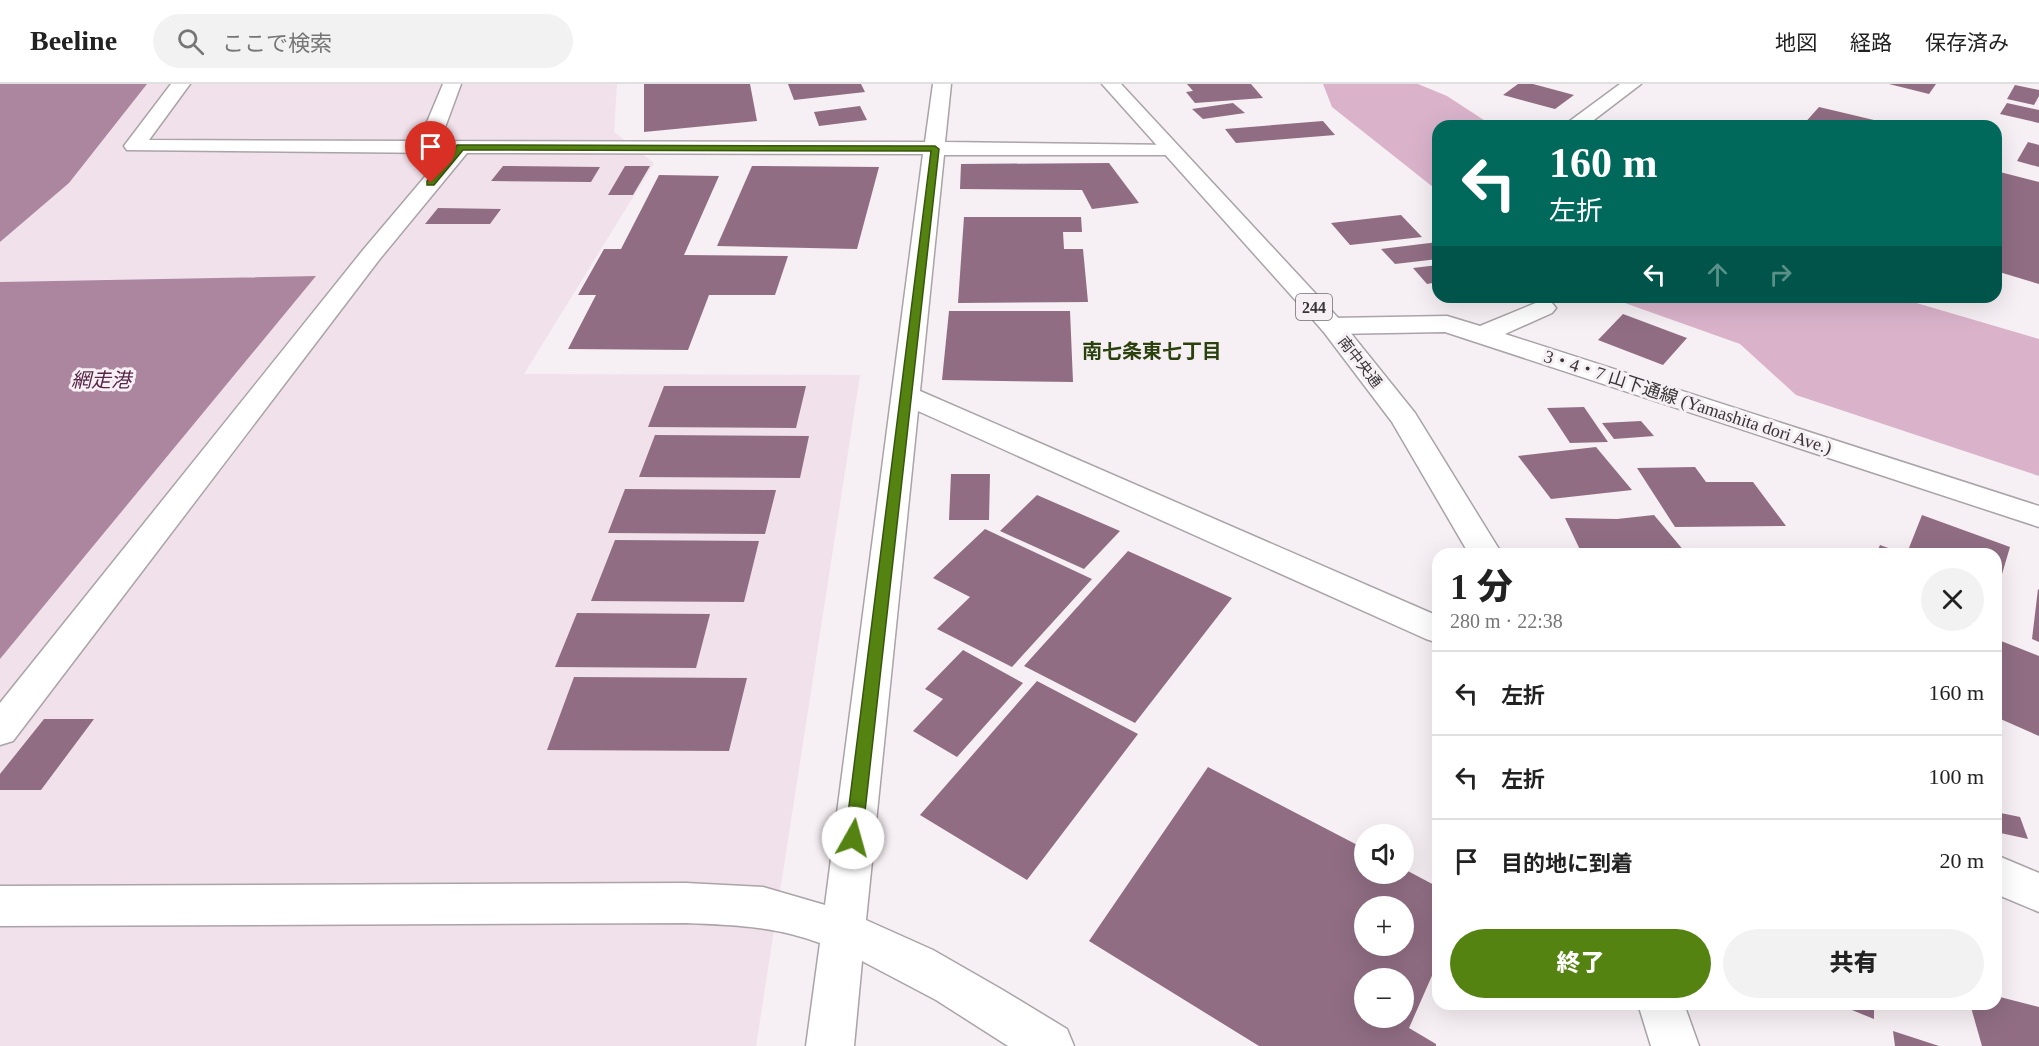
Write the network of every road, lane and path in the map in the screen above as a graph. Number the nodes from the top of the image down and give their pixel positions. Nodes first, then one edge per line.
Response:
1 (181, 84) edge
2 (452, 84) edge
3 (942, 84) edge
4 (1111, 84) edge
5 (1632, 84) edge
6 (1581, 120) edge
7 (427, 147) junction
8 (460, 147) junction
9 (935, 149) junction
10 (1169, 149) junction
11 (1543, 308) dead end
12 (1332, 326) junction
13 (1481, 335) junction
14 (906, 395) junction
15 (2039, 517) edge
16 (1482, 548) edge
17 (1432, 627) edge
18 (0, 730) edge
19 (2002, 877) edge
20 (2039, 893) edge
21 (0, 906) edge
22 (842, 932) junction
23 (1663, 1010) edge
24 (830, 1046) edge
25 (1050, 1046) edge
26 (1675, 1046) edge

1 - 7 main road
2 - 7 main road
3 - 9 main road
4 - 10 main road, 南中央通 / 244
5 - 6 main road
7 - 8 main road
8 - 9 main road
8 - 18 main road
9 - 10 main road
9 - 14 main road
10 - 12 main road, 南中央通 / 244
11 - 13 main road
12 - 13 main road, 3・4・7 山下通線 (Yamashita dori Ave.)
12 - 16 main road, 南中央通 / 244
13 - 15 main road, 3・4・7 山下通線 (Yamashita dori Ave.)
14 - 17 main road
14 - 22 main road
19 - 20 main road
21 - 22 main road
22 - 24 main road
22 - 25 main road
23 - 26 main road

